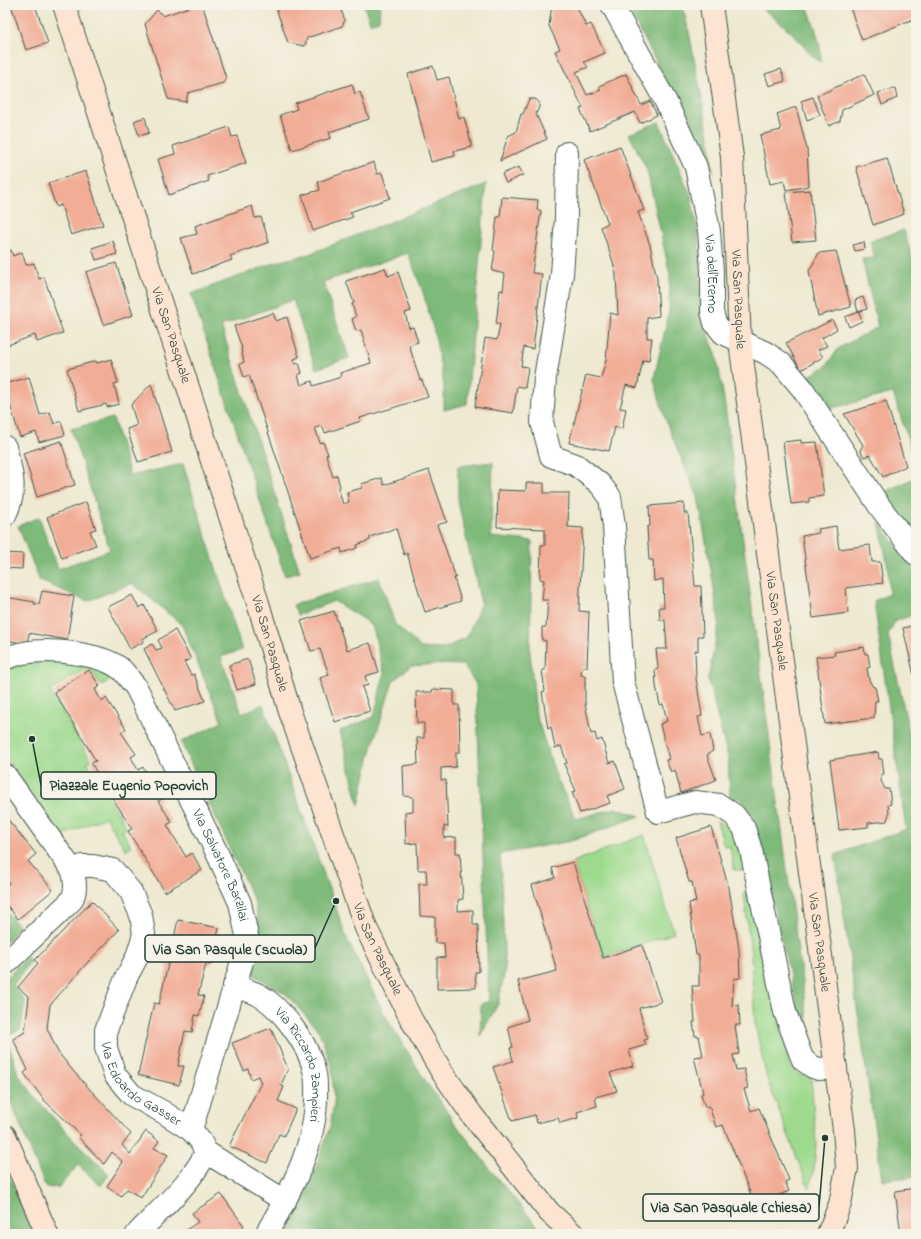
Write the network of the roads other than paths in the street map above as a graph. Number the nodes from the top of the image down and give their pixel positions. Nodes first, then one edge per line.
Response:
1 (64, 5) edge
2 (612, 5) edge
3 (712, 5) edge
4 (567, 153) dead end
5 (740, 342) junction
6 (5, 448) edge
7 (5, 515) edge
8 (916, 554) edge
9 (5, 658) edge
10 (5, 775) edge
11 (73, 871) junction
12 (5, 964) edge
13 (234, 986) junction
14 (836, 1068) junction
15 (191, 1130) junction
16 (5, 1136) edge
17 (206, 1152) junction
18 (286, 1201) junction
19 (47, 1234) edge
20 (137, 1234) edge
21 (266, 1234) edge
22 (573, 1234) edge
23 (828, 1234) edge

1 - 22 street, Via San Pasquale
2 - 5 street, Via dell'Eremo
3 - 5 street, Via San Pasquale
4 - 14 street
5 - 8 street, Via dell'Eremo
5 - 14 street, Via San Pasquale
6 - 7 street
9 - 13 street, Via Salvatore Barzilai
10 - 11 street
11 - 12 street
11 - 15 street, Via Edoardo Gasser
13 - 15 street, Via Salvatore Barzilai
13 - 18 street, Via Riccardo Zampieri
14 - 23 street, Via San Pasquale
15 - 17 street, Via Edoardo Gasser
16 - 19 street
17 - 18 street, Via Edoardo Gasser
17 - 20 street
18 - 21 street, Via Riccardo Zampieri

